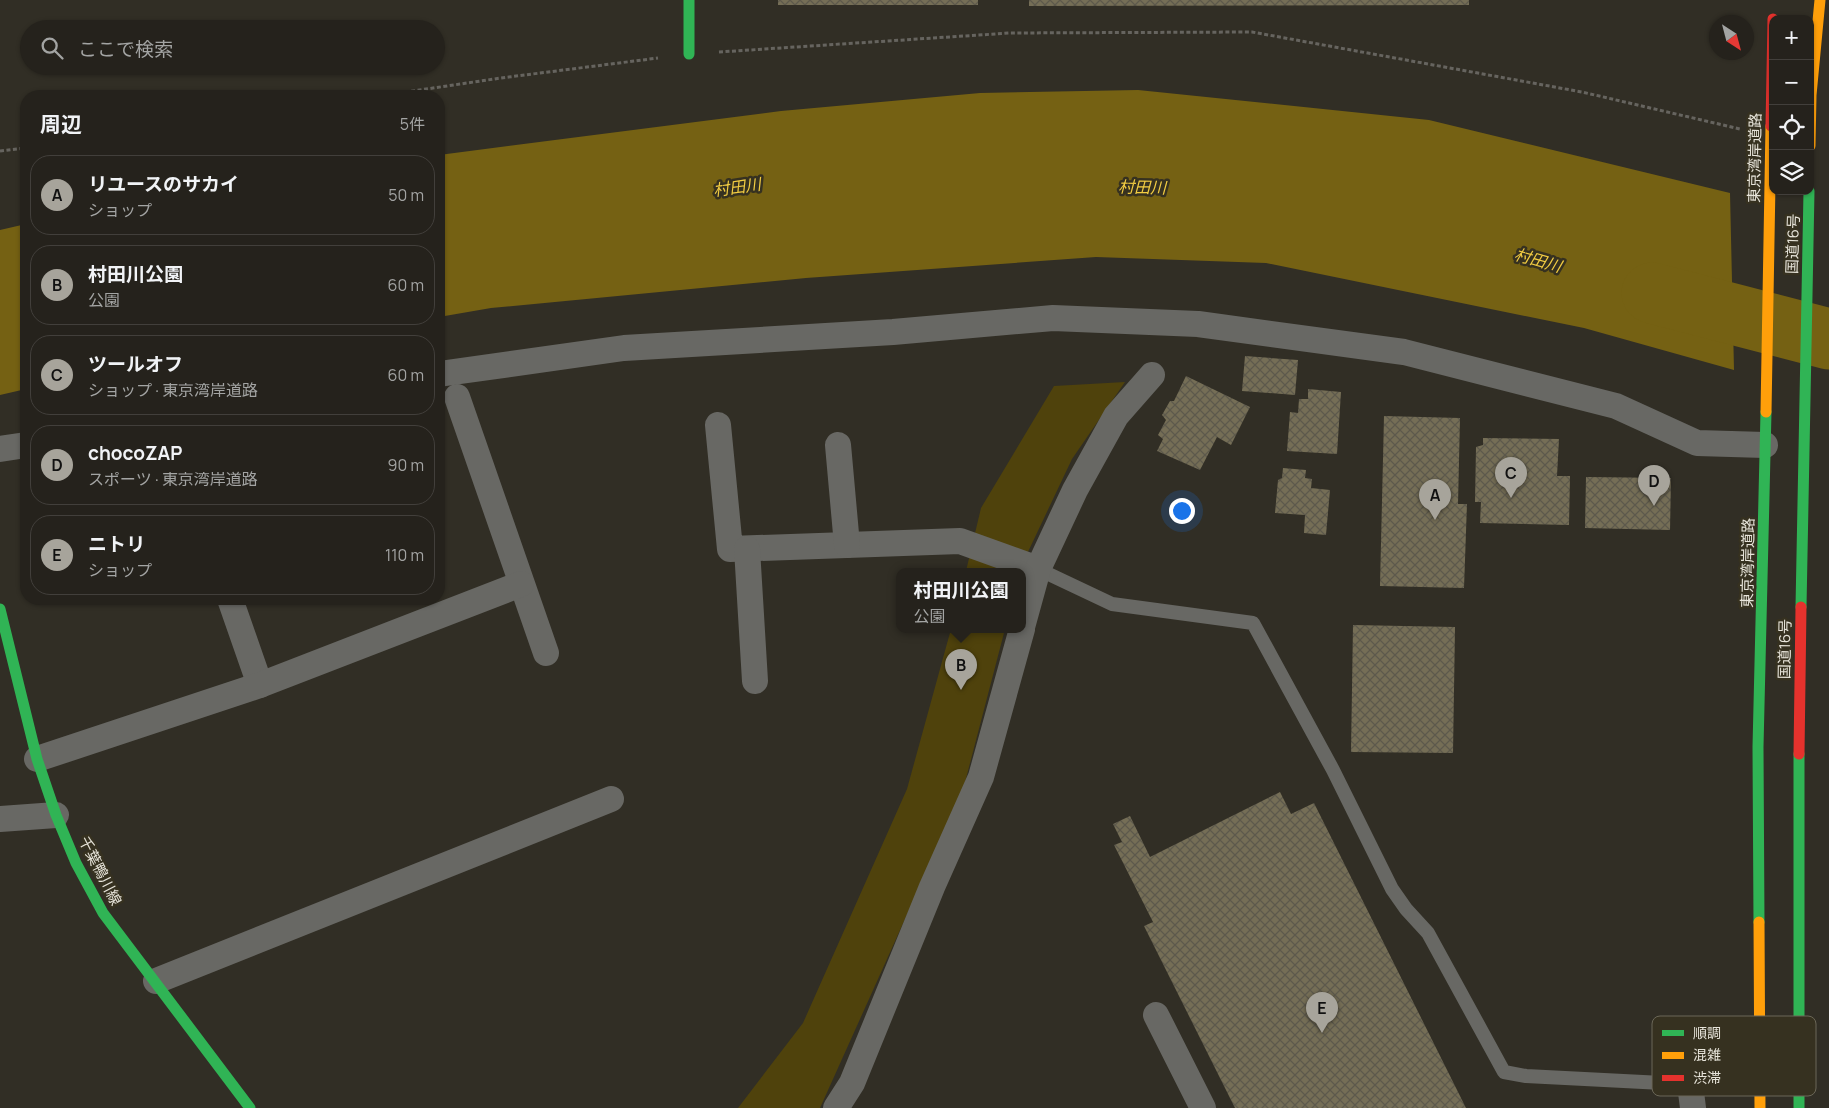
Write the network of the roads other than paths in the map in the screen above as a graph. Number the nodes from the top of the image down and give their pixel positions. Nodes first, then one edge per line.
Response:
1 (689, 0) edge
2 (1820, 0) edge
3 (1773, 6) dead end
4 (1773, 15) edge
5 (689, 54) road end
6 (1772, 60) edge
7 (1811, 105) edge
8 (1809, 195) edge
9 (445, 373) edge
10 (1152, 374) dead end
11 (457, 397) dead end
12 (718, 425) dead end
13 (1765, 433) junction
14 (838, 444) dead end
15 (20, 446) edge
16 (0, 450) edge
17 (847, 545) junction
18 (747, 549) junction
19 (1038, 569) junction
20 (521, 584) junction
21 (232, 605) edge
22 (0, 609) edge
23 (1026, 613) edge
24 (1021, 633) edge
25 (546, 652) dead end
26 (755, 681) dead end
27 (260, 685) junction
28 (37, 759) junction
29 (611, 799) dead end
30 (56, 815) junction
31 (0, 819) edge
32 (156, 981) junction
33 (1156, 1015) dead end
34 (1760, 1016) edge
35 (1799, 1016) edge
36 (1652, 1091) edge
37 (250, 1108) edge
38 (836, 1108) edge
39 (1203, 1108) edge

1 - 5 main road
2 - 7 main road
3 - 4 main road, 東京湾岸道路
6 - 13 main road, 東京湾岸道路
8 - 35 main road, 国道16号
9 - 13 street
10 - 19 street
11 - 20 street
12 - 18 street
13 - 34 main road, 東京湾岸道路
14 - 17 street
15 - 16 street
17 - 18 street
17 - 19 street
18 - 26 street
19 - 23 street
19 - 36 lane
20 - 25 street
20 - 27 street
21 - 27 street
22 - 28 main road, 千葉鴨川線
24 - 38 street
27 - 28 street
28 - 30 main road, 千葉鴨川線
29 - 32 street
30 - 31 street
30 - 32 main road, 千葉鴨川線
32 - 37 main road, 千葉鴨川線
33 - 39 street

